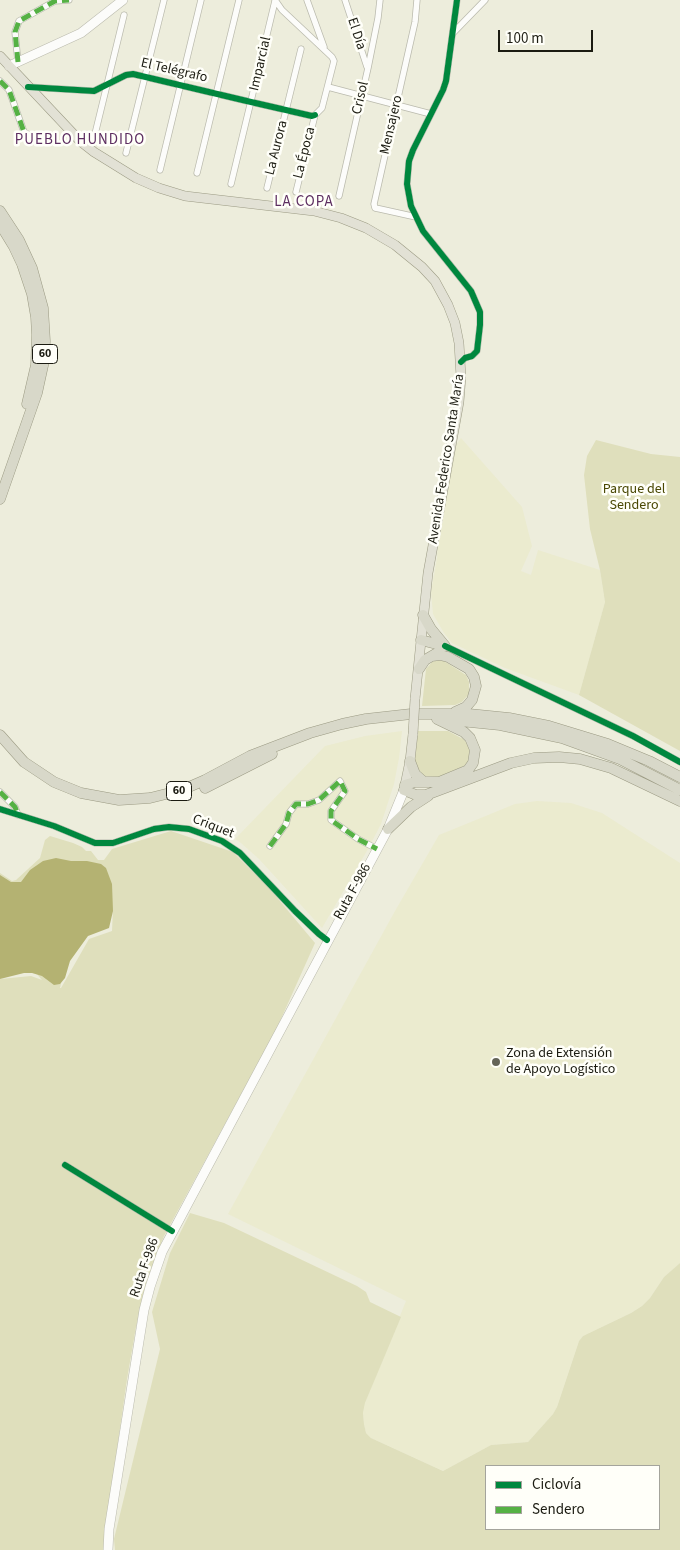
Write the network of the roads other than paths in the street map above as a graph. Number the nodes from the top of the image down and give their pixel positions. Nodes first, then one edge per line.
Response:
1 (68, 0) edge
2 (123, 0) edge
3 (164, 0) edge
4 (201, 0) edge
5 (239, 0) edge
6 (307, 0) edge
7 (345, 0) edge
8 (380, 0) edge
9 (417, 0) edge
10 (457, 0) edge
11 (485, 0) edge
12 (275, 1) edge
13 (124, 15) dead end
14 (453, 33) junction
15 (301, 49) dead end
16 (324, 49) junction
17 (0, 56) edge
18 (14, 64) junction
19 (368, 68) junction
20 (145, 76) junction
21 (0, 81) edge
22 (180, 85) junction
23 (28, 87) junction
24 (106, 87) junction
25 (328, 88) junction
26 (216, 94) junction
27 (361, 96) junction
28 (251, 102) junction
29 (396, 105) junction
30 (287, 110) junction
31 (431, 114) junction
32 (315, 115) junction
33 (94, 134) dead end
34 (41, 142) dead end
35 (126, 153) dead end
36 (160, 170) dead end
37 (196, 173) dead end
38 (231, 184) dead end
39 (267, 188) dead end
40 (296, 192) dead end
41 (339, 196) dead end
42 (0, 211) edge
43 (416, 217) junction
44 (0, 224) edge
45 (461, 362) junction
46 (0, 480) edge
47 (0, 499) edge
48 (423, 615) junction
49 (421, 640) junction
50 (443, 649) junction
51 (419, 669) junction
52 (449, 713) junction
53 (437, 719) junction
54 (412, 734) joint
55 (0, 735) edge
56 (0, 746) edge
57 (410, 761) junction
58 (680, 762) edge
59 (680, 778) edge
60 (424, 782) junction
61 (404, 788) junction
62 (680, 790) edge
63 (435, 791) junction
64 (0, 792) edge
65 (680, 801) edge
66 (0, 809) edge
67 (18, 815) junction
68 (388, 829) junction
69 (270, 846) dead end
70 (377, 849) junction
71 (327, 940) junction
72 (65, 1165) dead end
73 (172, 1231) junction
74 (108, 1550) edge

1 - 18 street
2 - 18 main road
3 - 20 street
4 - 22 street
5 - 26 street
6 - 16 street
7 - 19 street, El Día
8 - 19 street, Crisol
9 - 29 street, Mensajero
10 - 14 street
11 - 14 street
12 - 16 street
12 - 28 street, Imparcial
13 - 24 street
14 - 31 street
15 - 30 street, La Aurora
16 - 25 street, La Época
17 - 18 main road, Avenida Federico Santa María
18 - 23 main road, Avenida Federico Santa María
19 - 27 street, Crisol
20 - 22 street, El Telégrafo
20 - 24 street, El Telégrafo
20 - 35 street
21 - 34 street
22 - 26 street, El Telégrafo
22 - 36 street
23 - 24 street, El Telégrafo
23 - 45 main road, Avenida Federico Santa María
24 - 33 street
25 - 27 street
25 - 32 street, La Época
26 - 28 street, El Telégrafo
26 - 37 street
27 - 29 street
27 - 41 street, Crisol
28 - 30 street, El Telégrafo
28 - 38 street, Imparcial
29 - 31 street
29 - 43 street, Mensajero
30 - 32 street, El Telégrafo
30 - 39 street, La Aurora
31 - 43 street
32 - 40 street, La Época
42 - 47 highway, 60
43 - 45 street
44 - 46 highway, 60
45 - 48 main road, Avenida Federico Santa María
48 - 49 main road, Avenida Federico Santa María
48 - 50 highway
49 - 50 highway
49 - 51 main road, Avenida Federico Santa María
50 - 51 highway
50 - 52 highway
50 - 58 street
51 - 54 main road, Avenida Federico Santa María, bridge
52 - 55 highway, 60
52 - 59 highway, 60
53 - 56 highway, 60
53 - 60 highway
53 - 62 highway, 60
54 - 57 main road, Ruta F-986
57 - 60 highway
57 - 61 main road, Ruta F-986
60 - 61 highway
61 - 63 highway
61 - 68 main road, Ruta F-986
63 - 65 highway
63 - 68 highway
64 - 67 street
66 - 67 street, Criquet
67 - 71 street, Criquet
68 - 70 main road, Ruta F-986
69 - 70 street
70 - 71 main road, Ruta F-986
71 - 73 main road, Ruta F-986
72 - 73 street
73 - 74 main road, Ruta F-986

